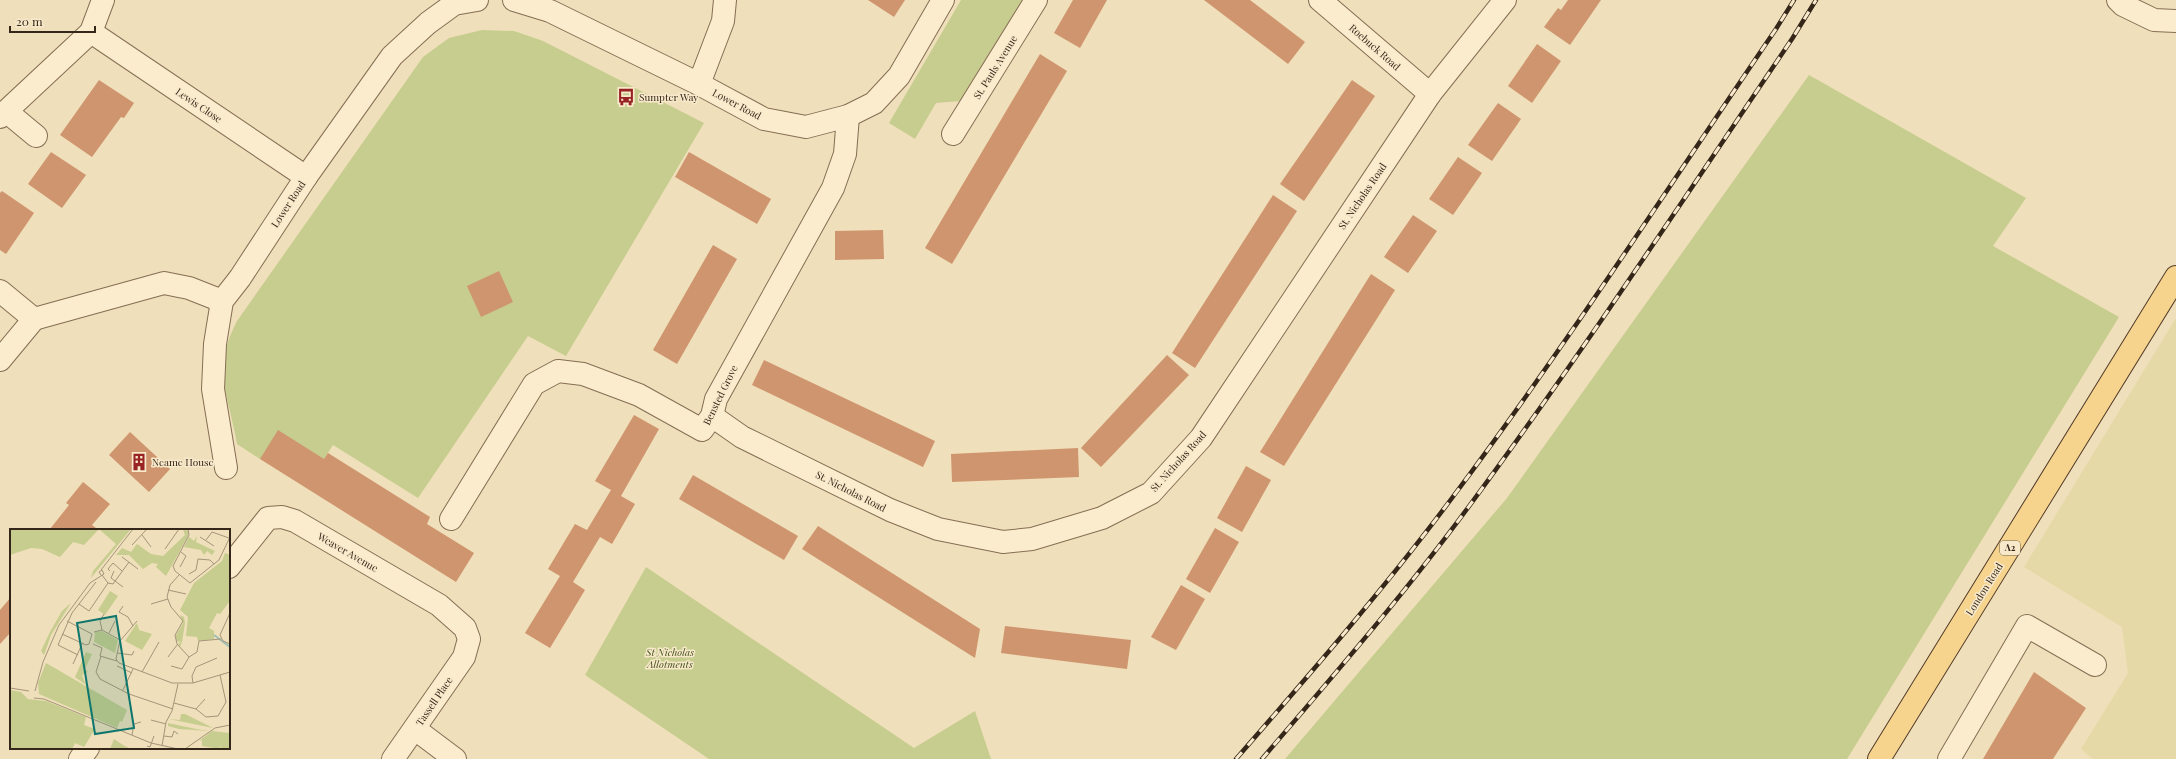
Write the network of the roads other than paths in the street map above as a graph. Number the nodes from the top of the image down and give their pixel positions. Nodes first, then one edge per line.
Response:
1 (103, 0) edge
2 (477, 0) edge
3 (514, 0) edge
4 (725, 0) edge
5 (943, 0) edge
6 (1036, 0) edge
7 (1320, 0) edge
8 (1505, 0) edge
9 (2118, 0) edge
10 (2176, 21) edge
11 (91, 32) junction
12 (699, 84) junction
13 (1430, 94) junction
14 (4, 115) edge
15 (848, 116) junction
16 (954, 134) dead end
17 (36, 136) dead end
18 (306, 177) junction
19 (2176, 277) edge
20 (0, 291) edge
21 (222, 301) junction
22 (34, 319) junction
23 (0, 360) edge
24 (712, 416) junction
25 (226, 468) dead end
26 (451, 519) dead end
27 (230, 566) edge
28 (469, 639) joint
29 (2095, 665) dead end
30 (415, 729) junction
31 (87, 749) edge
32 (1883, 758) edge
33 (80, 759) edge
34 (393, 759) edge
35 (455, 759) edge
36 (1949, 759) edge

1 - 11 street
2 - 18 street, Lower Road
3 - 12 street, Lower Road
4 - 12 street
5 - 15 street, Lower Road
6 - 16 street, St. Pauls Avenue
7 - 13 street, Roebuck Road
8 - 13 street, St. Nicholas Road
9 - 10 street
11 - 14 street
11 - 18 street, Lewis Close
12 - 15 street, Lower Road
13 - 24 street, St. Nicholas Road
14 - 17 street
15 - 24 street, Bensted Grove
18 - 21 street, Lower Road
19 - 32 main road, London Road / A2
20 - 22 street
21 - 22 street
21 - 25 street, Lower Road
22 - 23 street
24 - 26 street, Bensted Grove
27 - 28 street, Weaver Avenue
28 - 30 street, Tassell Place
29 - 36 street
30 - 34 street, Tassell Place
30 - 35 street
31 - 33 street

